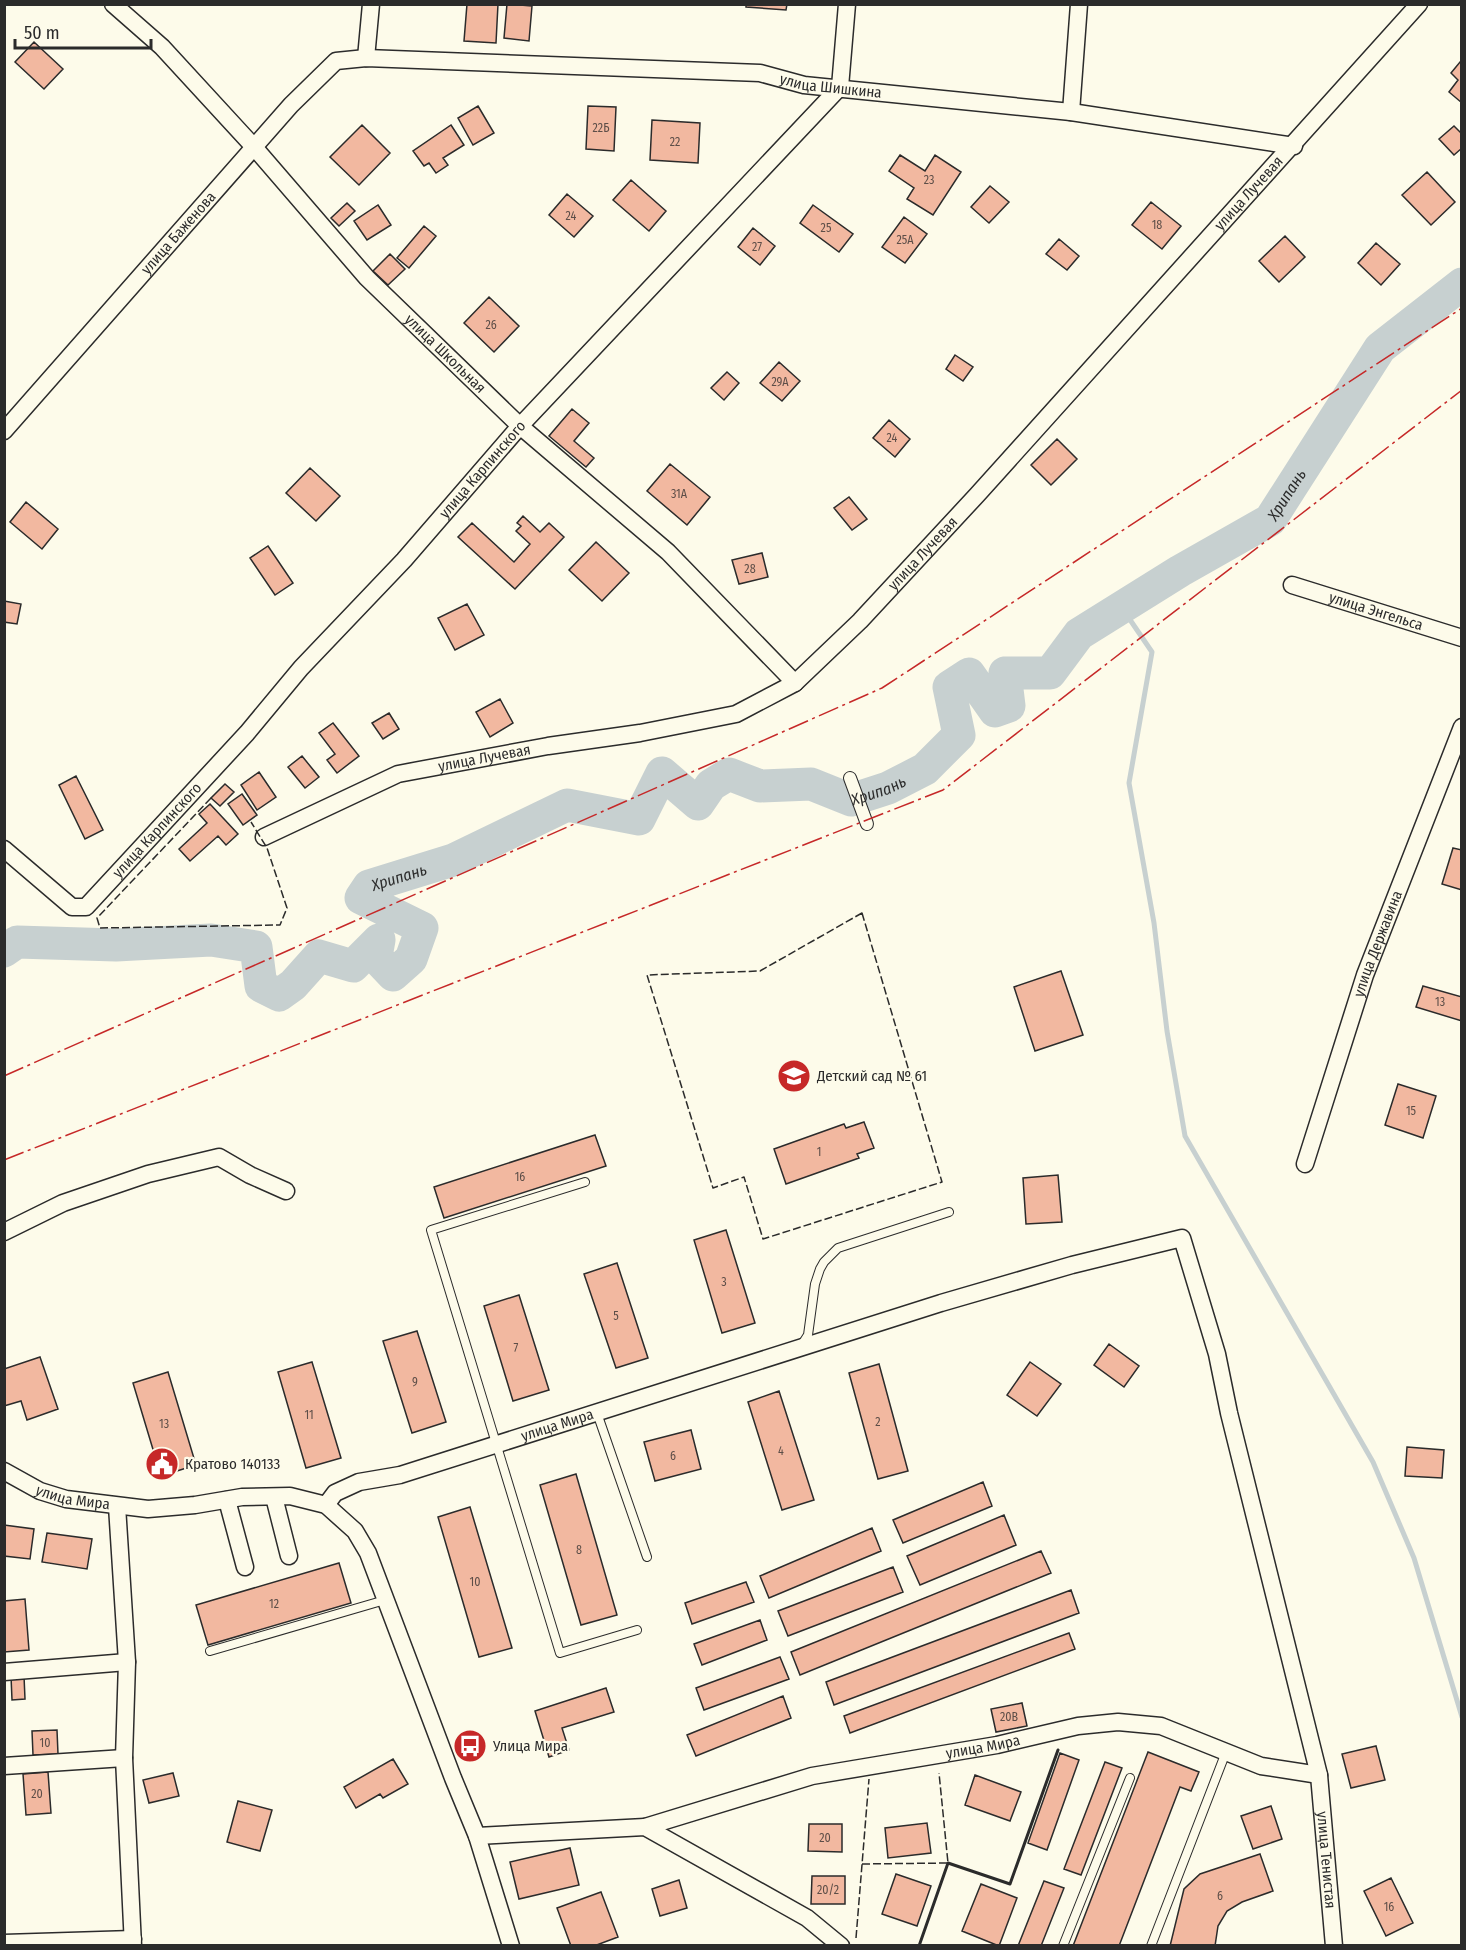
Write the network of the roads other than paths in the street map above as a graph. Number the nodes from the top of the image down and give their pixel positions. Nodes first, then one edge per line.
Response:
1 (113, 4) edge
2 (370, 4) edge
3 (847, 4) edge
4 (1079, 4) edge
5 (1419, 4) edge
6 (366, 58) junction
7 (840, 87) junction
8 (1071, 111) junction
9 (1294, 146) junction
10 (254, 147) junction
11 (520, 426) junction
12 (4, 431) edge
13 (1292, 585) dead end
14 (1461, 638) edge
15 (795, 683) junction
16 (1461, 727) edge
17 (849, 778) dead end
18 (867, 824) dead end
19 (264, 837) dead end
20 (4, 849) edge
21 (1305, 1164) dead end
22 (585, 1182) dead end
23 (286, 1191) dead end
24 (949, 1212) dead end
25 (4, 1232) edge
26 (797, 1350) junction
27 (597, 1413) junction
28 (495, 1445) junction
29 (8, 1476) edge
30 (274, 1497) junction
31 (226, 1500) junction
32 (326, 1504) junction
33 (117, 1506) junction
34 (289, 1556) dead end
35 (646, 1557) dead end
36 (245, 1568) dead end
37 (385, 1600) junction
38 (637, 1630) dead end
39 (210, 1651) dead end
40 (127, 1662) junction
41 (4, 1672) edge
42 (1226, 1752) junction
43 (124, 1758) junction
44 (4, 1766) edge
45 (1319, 1775) junction
46 (1130, 1778) dead end
47 (645, 1827) junction
48 (477, 1836) junction
49 (133, 1942) edge
50 (4, 1943) edge
51 (512, 1946) edge
52 (841, 1946) edge
53 (1063, 1946) edge
54 (1151, 1946) edge
55 (1334, 1946) edge

1 - 10 street, улица Школьная
2 - 6 street
3 - 7 street
4 - 8 street
5 - 9 street, улица Лучевая
6 - 7 street, улица Шишкина
6 - 10 street, улица Баженова
7 - 8 street, улица Шишкина
7 - 11 street, улица Карпинского
8 - 9 street, улица Шишкина
9 - 15 street, улица Лучевая
10 - 11 street, улица Школьная
10 - 12 street, улица Баженова
11 - 15 street, улица Школьная
11 - 20 street, улица Карпинского
13 - 14 street, улица Энгельса
15 - 19 street, улица Лучевая
16 - 21 street, улица Державина
17 - 18 street
22 - 28 lane
23 - 25 street
24 - 26 lane
26 - 27 street, улица Мира
26 - 45 street, улица Мира
27 - 28 street, улица Мира
27 - 35 lane
28 - 32 street, улица Мира
28 - 38 lane
29 - 33 street, улица Мира
30 - 31 street, улица Мира
30 - 32 street, улица Мира
30 - 34 street
31 - 33 street, улица Мира
31 - 36 street
32 - 37 street
33 - 40 street
37 - 39 lane
37 - 48 street
40 - 41 street
40 - 43 street
42 - 45 street, улица Мира
42 - 47 street, улица Мира
42 - 54 lane
43 - 44 street
43 - 49 street
45 - 55 street, улица Тенистая
46 - 53 lane
47 - 48 street, улица Мира
47 - 52 street
48 - 51 street
49 - 50 street

